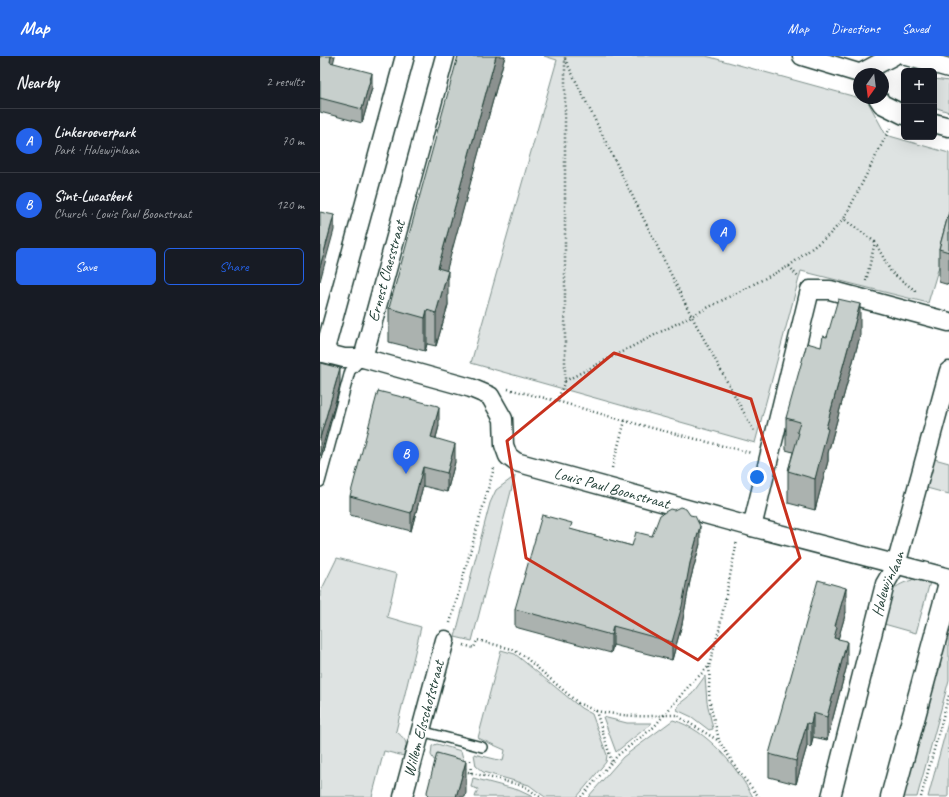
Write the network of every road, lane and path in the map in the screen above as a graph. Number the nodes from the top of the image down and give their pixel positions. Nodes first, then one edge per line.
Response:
1 (405, 56) edge
2 (445, 56) edge
3 (802, 56) edge
4 (893, 56) edge
5 (906, 56) edge
6 (565, 58) edge
7 (871, 68) edge
8 (949, 68) edge
9 (853, 70) edge
10 (882, 104) edge
11 (901, 114) edge
12 (937, 124) edge
13 (949, 127) edge
14 (844, 219) junction
15 (875, 242) junction
16 (790, 266) junction
17 (810, 290) junction
18 (920, 294) dead end
19 (861, 299) junction
20 (692, 317) junction
21 (949, 322) edge
22 (322, 352) edge
23 (363, 358) junction
24 (949, 371) edge
25 (565, 381) junction
26 (507, 389) dead end
27 (557, 401) junction
28 (625, 421) junction
29 (508, 456) junction
30 (768, 458) junction
31 (320, 482) edge
32 (607, 487) junction
33 (746, 526) junction
34 (896, 565) junction
35 (949, 578) edge
36 (949, 587) edge
37 (445, 640) junction
38 (709, 666) junction
39 (949, 695) edge
40 (596, 711) junction
41 (664, 715) junction
42 (421, 731) junction
43 (719, 741) junction
44 (482, 747) dead end
45 (612, 762) junction
46 (457, 769) edge
47 (403, 797) edge
48 (540, 797) edge
49 (581, 797) edge
50 (758, 797) edge
51 (831, 797) edge
52 (892, 797) edge
53 (921, 797) edge

1 - 22 street
2 - 23 street, Ernest Claesstraat
3 - 9 street
4 - 7 street
5 - 8 street
6 - 20 path
6 - 25 path
10 - 11 street
11 - 14 path
12 - 13 street
14 - 15 path
14 - 16 path
15 - 18 path
15 - 19 path
16 - 17 path
16 - 20 path
17 - 19 street
17 - 30 street
19 - 21 street
20 - 25 path
20 - 30 path
22 - 23 street
23 - 29 street
23 - 31 lane, Ernest Claesstraat
24 - 34 street, Halewijnlaan
25 - 27 path
26 - 27 path
27 - 28 path
28 - 30 path
28 - 32 path
29 - 32 street, Louis Paul Boonstraat
29 - 37 path
30 - 33 street
32 - 33 street, Louis Paul Boonstraat
33 - 34 street, Louis Paul Boonstraat
33 - 38 path
34 - 35 street, Louis Paul Boonstraat
34 - 51 street, Halewijnlaan
36 - 52 main road
37 - 40 path
37 - 42 street, Willem Elsschotstraat
38 - 41 path
38 - 43 path
39 - 53 path
40 - 41 path
40 - 45 path
41 - 43 path
41 - 45 path
42 - 44 lane
42 - 47 street, Willem Elsschotstraat
43 - 50 path
45 - 49 path
46 - 48 path

